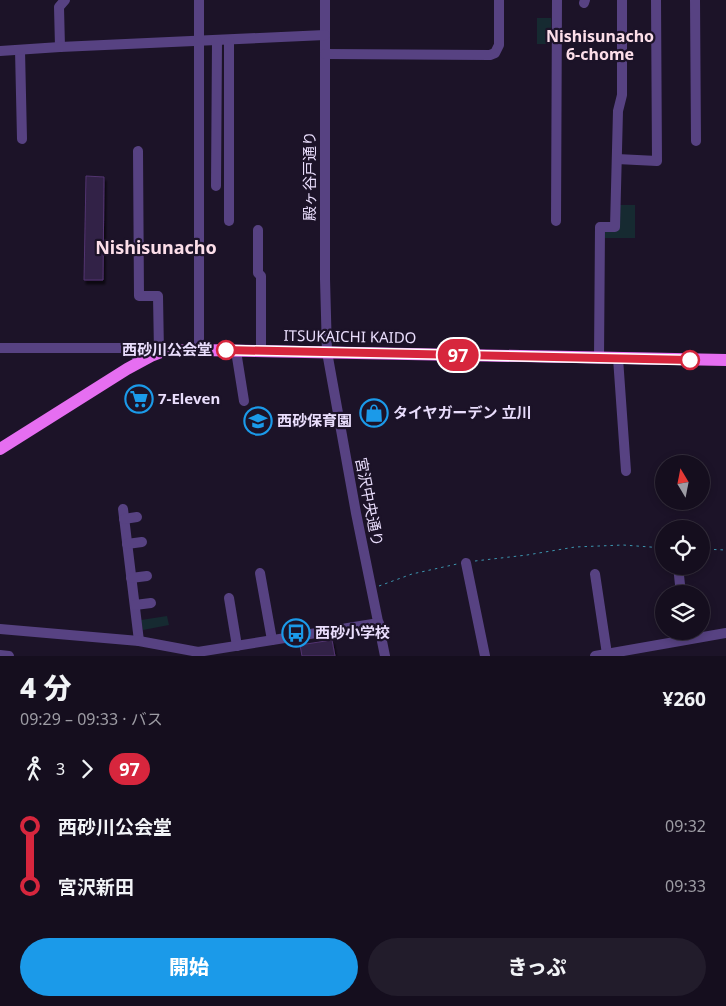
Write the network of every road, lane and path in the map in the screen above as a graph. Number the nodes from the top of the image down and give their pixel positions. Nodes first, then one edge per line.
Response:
1 (65, 0) edge
2 (199, 0) edge
3 (325, 0) edge
4 (499, 0) edge
5 (557, 0) edge
6 (622, 0) edge
7 (656, 0) edge
8 (695, 0) edge
9 (325, 35) junction
10 (229, 40) junction
11 (217, 41) junction
12 (199, 42) junction
13 (60, 47) junction
14 (20, 50) junction
15 (0, 52) edge
16 (325, 54) junction
17 (22, 139) dead end
18 (696, 141) dead end
19 (138, 151) dead end
20 (617, 159) junction
21 (217, 161) junction
22 (229, 161) junction
23 (216, 186) dead end
24 (229, 221) dead end
25 (556, 221) dead end
26 (258, 230) dead end
27 (0, 348) edge
28 (199, 350) junction
29 (236, 350) junction
30 (261, 351) junction
31 (159, 352) junction
32 (327, 352) junction
33 (599, 358) junction
34 (618, 358) junction
35 (726, 360) edge
36 (140, 361) junction
37 (244, 400) dead end
38 (0, 449) edge
39 (626, 471) dead end
40 (137, 517) dead end
41 (142, 542) dead end
42 (128, 544) junction
43 (655, 548) edge
44 (710, 549) edge
45 (726, 550) edge
46 (466, 562) junction
47 (260, 573) dead end
48 (595, 574) dead end
49 (147, 576) dead end
50 (131, 578) junction
51 (371, 588) junction
52 (229, 598) dead end
53 (151, 603) dead end
54 (135, 605) junction
55 (379, 623) junction
56 (0, 629) edge
57 (710, 636) edge
58 (726, 636) edge
59 (272, 640) junction
60 (666, 640) edge
61 (139, 641) junction
62 (237, 646) junction
63 (198, 654) edge
64 (607, 654) junction
65 (0, 655) edge
66 (9, 656) edge
67 (385, 656) edge
68 (485, 656) edge
69 (595, 656) edge

1 - 13 street
2 - 12 street
3 - 9 street, 殿ヶ谷戸通り
4 - 16 street
5 - 25 street
6 - 20 street
7 - 20 street
8 - 18 street
9 - 10 street
9 - 16 street, 殿ヶ谷戸通り
10 - 11 street
10 - 22 street
11 - 12 street
11 - 21 street
12 - 13 street
12 - 28 street
13 - 14 street
14 - 15 street
14 - 17 street
16 - 32 street, 殿ヶ谷戸通り
19 - 31 street
20 - 33 street
21 - 22 street
21 - 23 street
22 - 24 street
26 - 30 street
27 - 36 street
28 - 29 main road, ITSUKAICHI KAIDO
28 - 31 main road, ITSUKAICHI KAIDO
29 - 30 main road, ITSUKAICHI KAIDO
29 - 37 street
30 - 32 main road, ITSUKAICHI KAIDO
31 - 36 main road, ITSUKAICHI KAIDO
32 - 33 main road, ITSUKAICHI KAIDO
32 - 51 street, 宮沢中央通り
33 - 34 main road, ITSUKAICHI KAIDO
34 - 35 main road, ITSUKAICHI KAIDO
34 - 39 street
36 - 38 main road, ITSUKAICHI KAIDO
40 - 42 street
41 - 42 street
42 - 50 street
43 - 46 path
44 - 45 path
46 - 51 path
46 - 68 street
47 - 59 street
48 - 64 street
49 - 50 street
50 - 54 street
51 - 55 street, 宮沢中央通り
52 - 62 street
53 - 54 street
54 - 61 street
55 - 59 street
55 - 67 street, 宮沢中央通り
56 - 61 street
57 - 58 street
59 - 62 street
60 - 64 street
61 - 63 street
62 - 63 street
64 - 69 street
65 - 66 street

